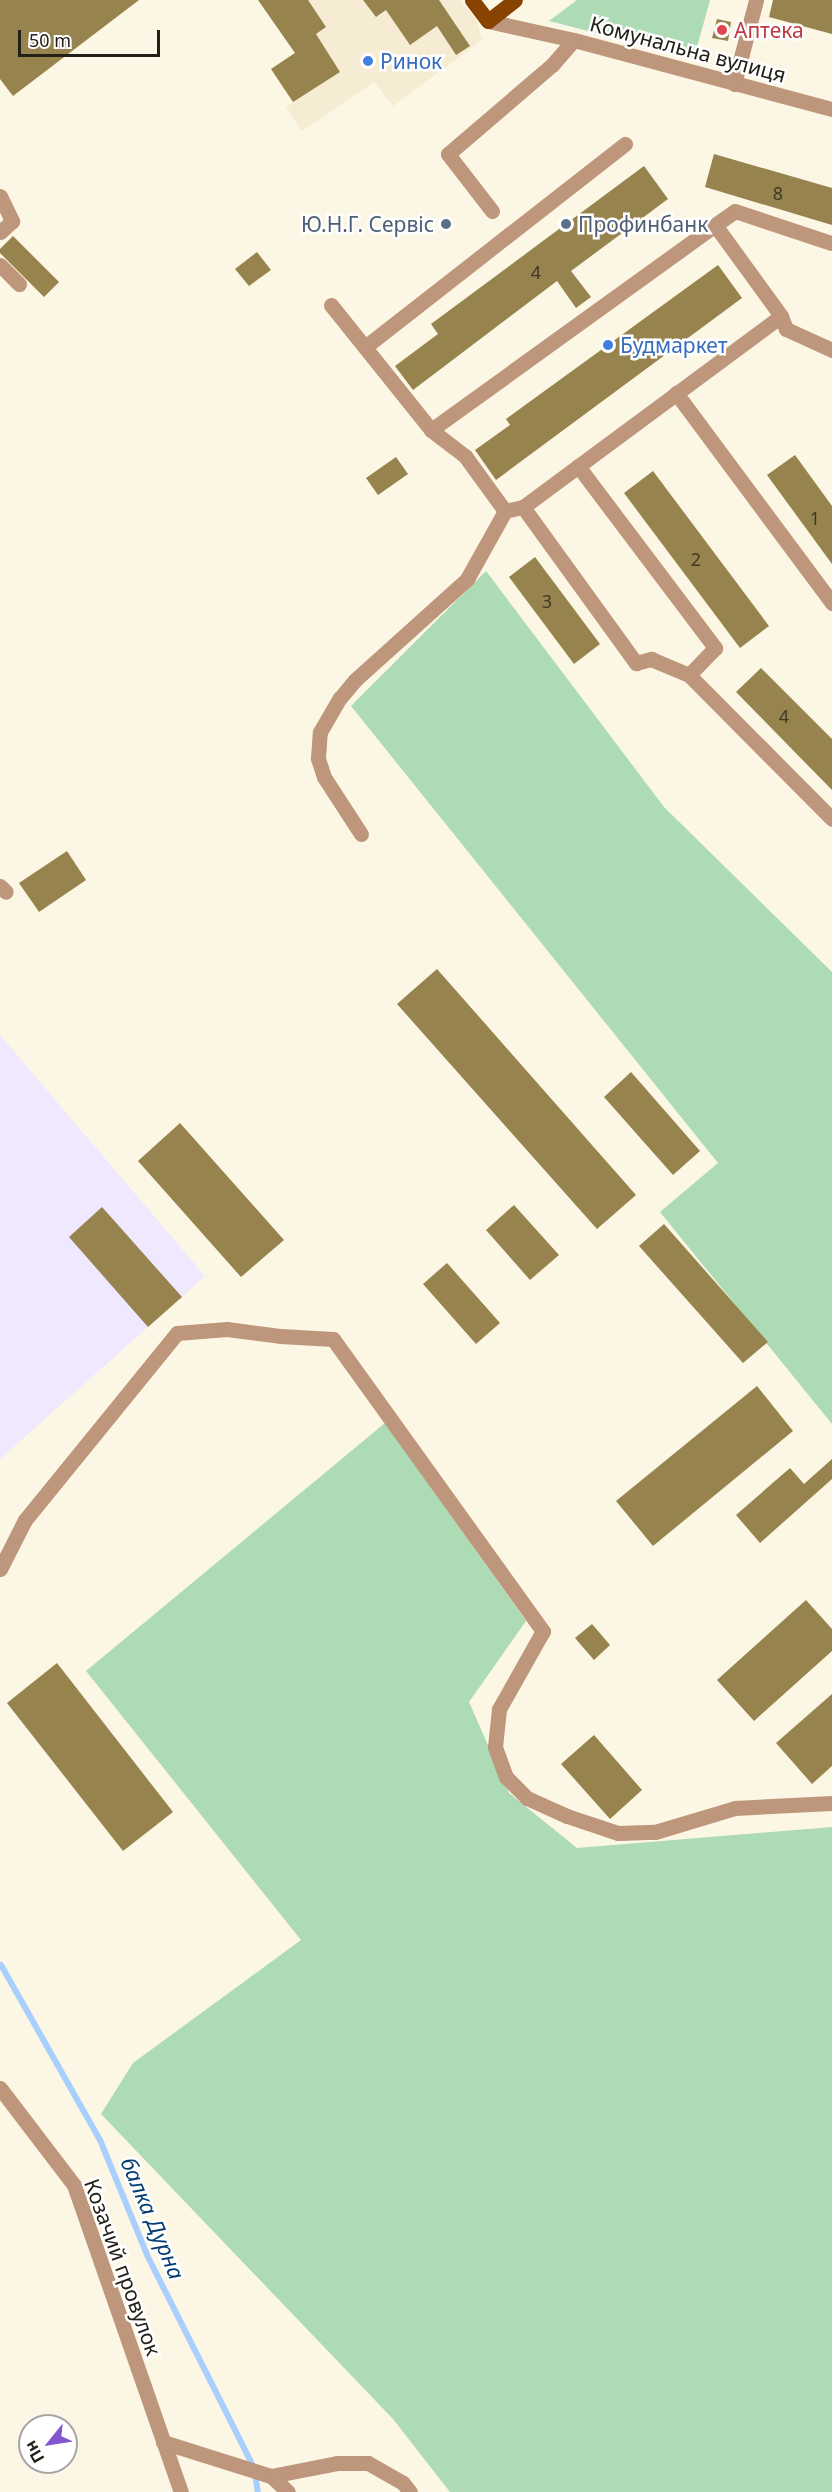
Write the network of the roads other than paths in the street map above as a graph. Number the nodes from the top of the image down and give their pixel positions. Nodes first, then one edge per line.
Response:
1 (472, 0) edge
2 (515, 0) edge
3 (756, 0) edge
4 (488, 21) junction
5 (574, 40) junction
6 (734, 84) junction
7 (832, 109) edge
8 (625, 144) dead end
9 (0, 196) edge
10 (492, 211) dead end
11 (715, 225) junction
12 (0, 232) edge
13 (831, 243) edge
14 (0, 265) edge
15 (19, 284) dead end
16 (331, 305) dead end
17 (781, 316) junction
18 (365, 347) junction
19 (832, 350) edge
20 (676, 393) junction
21 (431, 430) junction
22 (578, 466) junction
23 (523, 507) junction
24 (505, 511) junction
25 (832, 603) edge
26 (689, 675) junction
27 (832, 819) edge
28 (361, 834) dead end
29 (0, 1569) edge
30 (832, 1803) edge
31 (0, 2088) edge
32 (163, 2442) junction
33 (271, 2476) junction
34 (181, 2492) edge
35 (288, 2492) edge
36 (410, 2492) edge

1 - 4 main road
2 - 4 main road
3 - 6 street
4 - 5 street, Комунальна вулиця
5 - 6 street, Комунальна вулиця
5 - 10 street
6 - 7 street, Комунальна вулиця
8 - 18 street
9 - 12 street
11 - 13 street
11 - 17 street
11 - 21 street
14 - 15 street
16 - 18 street
17 - 19 street
17 - 20 street
18 - 21 street
20 - 22 street
20 - 25 street
21 - 24 street
22 - 23 street
22 - 26 street
23 - 24 street
23 - 26 street
24 - 28 street
26 - 27 street
29 - 30 street
31 - 32 street, Козачий провулок
32 - 33 street
32 - 34 street, Козачий провулок
33 - 35 street
33 - 36 street

